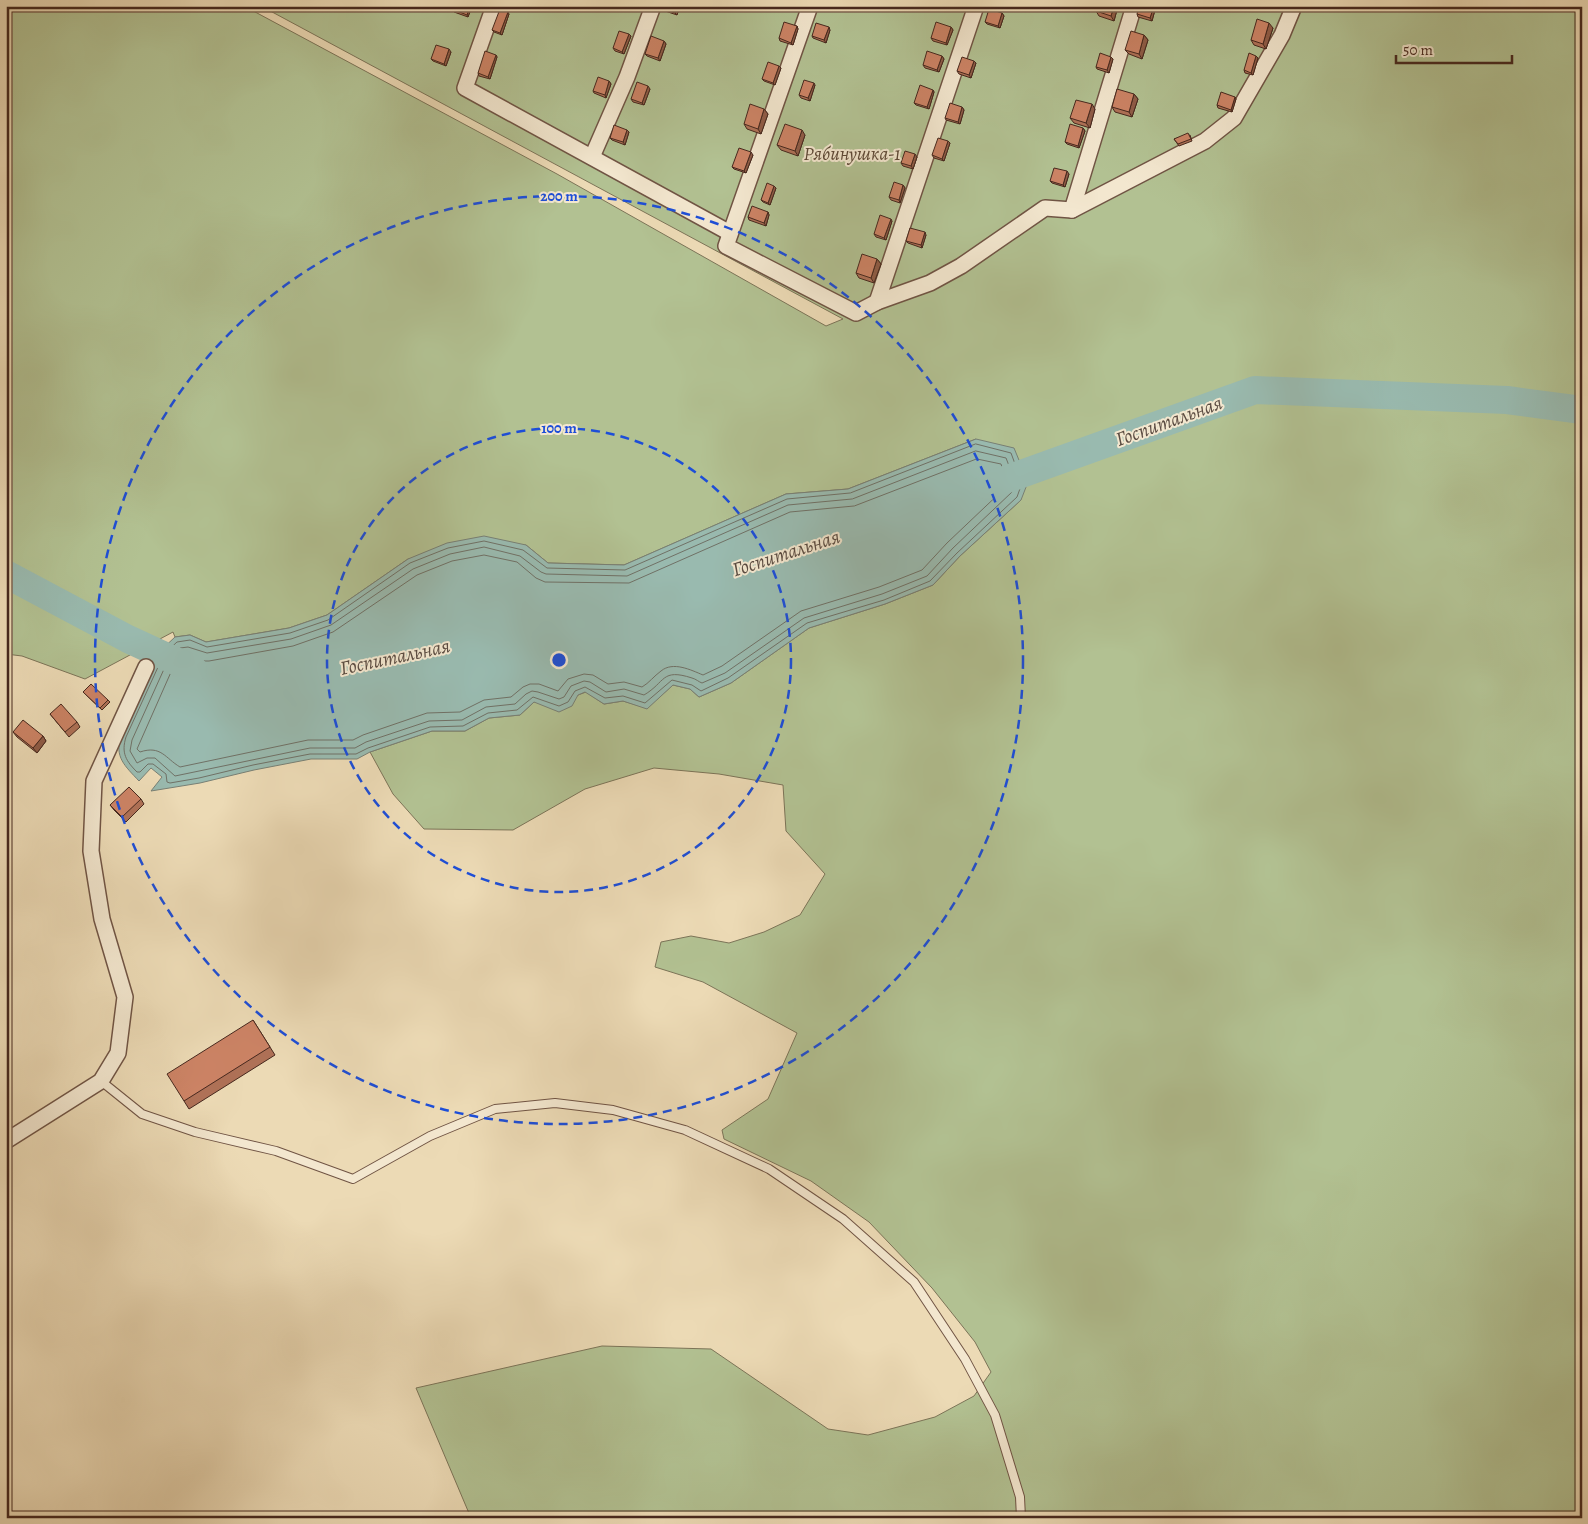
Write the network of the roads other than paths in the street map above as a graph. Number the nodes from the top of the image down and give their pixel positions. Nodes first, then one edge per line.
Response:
1 (494, 6) edge
2 (653, 6) edge
3 (810, 6) edge
4 (976, 6) edge
5 (1134, 6) edge
6 (1294, 6) edge
7 (592, 157) junction
8 (1072, 210) junction
9 (730, 233) junction
10 (877, 302) junction
11 (146, 667) dead end
12 (101, 1081) junction
13 (6, 1141) edge
14 (1021, 1518) edge

1 - 7 street
2 - 7 street
3 - 9 street
4 - 10 street
5 - 8 street
6 - 8 street
7 - 9 street
8 - 10 street
9 - 10 street
11 - 12 street
12 - 13 street
12 - 14 lane

